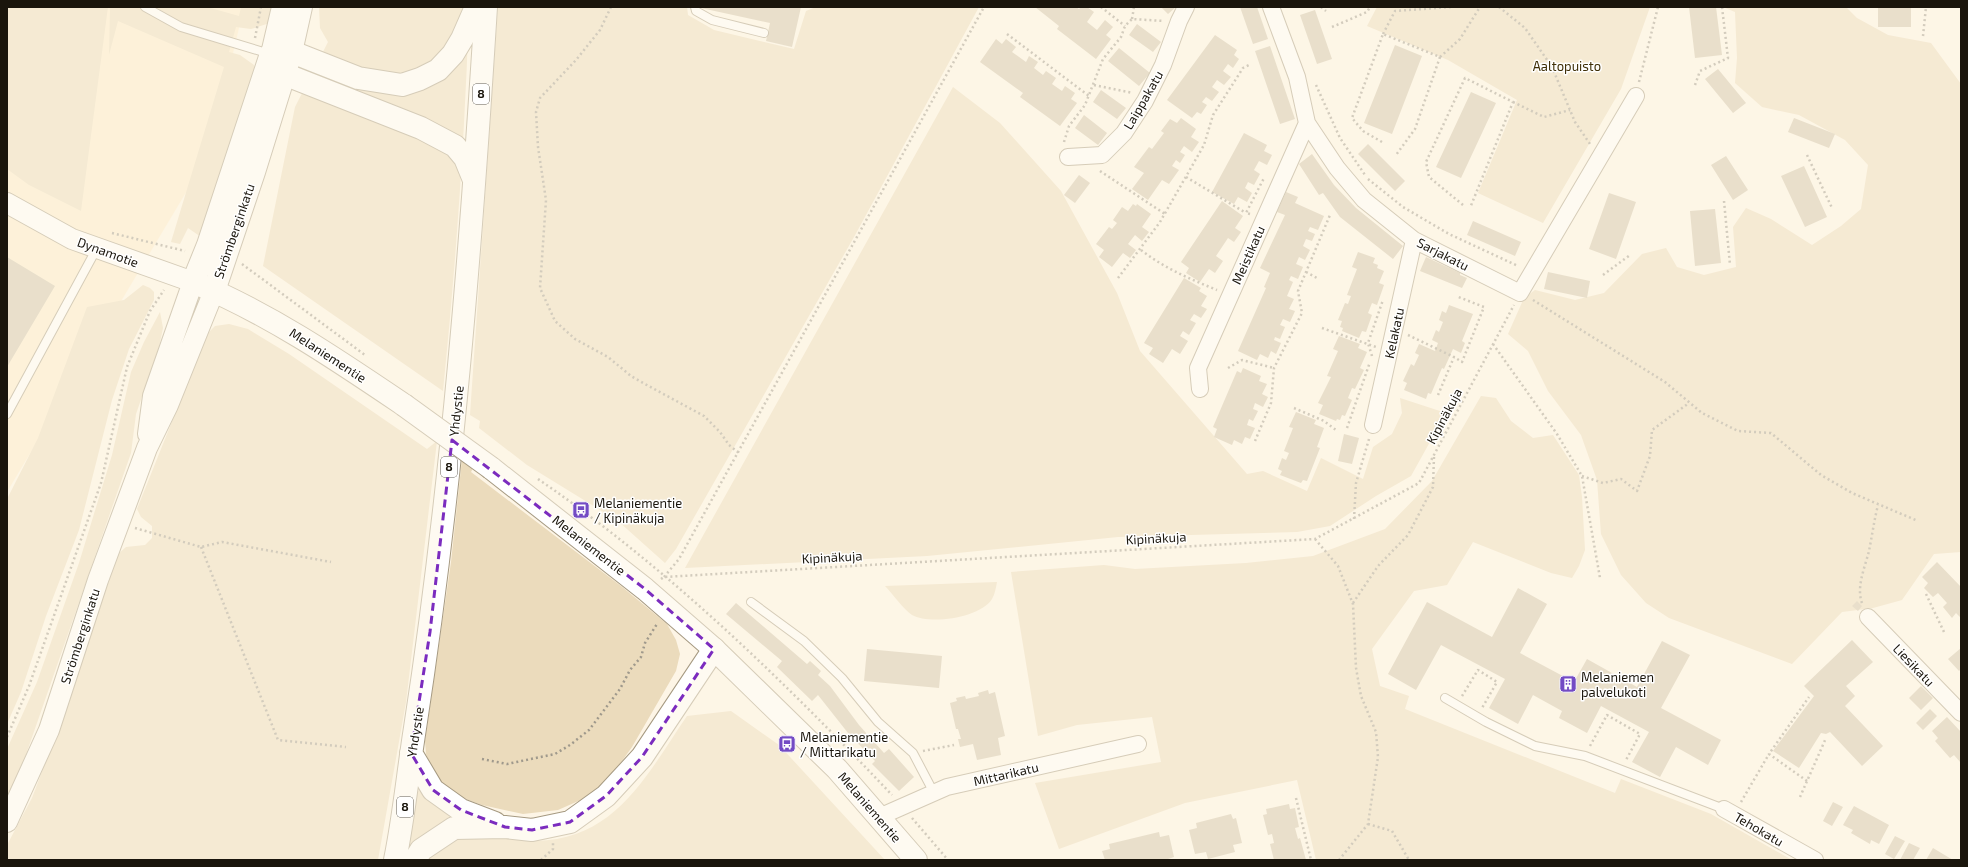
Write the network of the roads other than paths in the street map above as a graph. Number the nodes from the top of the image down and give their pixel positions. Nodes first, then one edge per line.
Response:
1 (145, 7) edge
2 (282, 7) edge
3 (302, 7) edge
4 (476, 7) edge
5 (486, 7) edge
6 (695, 7) edge
7 (1186, 7) edge
8 (1271, 7) edge
9 (764, 33) dead end
10 (272, 51) junction
11 (284, 74) junction
12 (1636, 96) road end
13 (1307, 123) junction
14 (1068, 157) road end
15 (475, 181) junction
16 (7, 203) edge
17 (101, 240) junction
18 (1414, 240) junction
19 (218, 249) junction
20 (193, 282) junction
21 (214, 291) junction
22 (1200, 389) dead end
23 (7, 414) edge
24 (1373, 425) road end
25 (147, 448) junction
26 (751, 602) dead end
27 (1868, 617) road end
28 (714, 649) junction
29 (1445, 698) dead end
30 (1961, 713) edge
31 (1138, 744) dead end
32 (411, 753) junction
33 (934, 793) junction
34 (1729, 812) joint
35 (879, 817) junction
36 (7, 822) edge
37 (506, 827) junction
38 (395, 860) edge
39 (415, 860) edge
40 (916, 860) edge
41 (1814, 860) edge

1 - 10 lane
2 - 10 street, Strömberginkatu
3 - 10 street, Strömberginkatu
4 - 10 main road
5 - 15 main road, Yhdystie / 8
6 - 9 lane
7 - 14 street, Laippakatu
8 - 13 street, Sarjakatu
10 - 11 main road, Strömberginkatu
10 - 19 main road, Strömberginkatu
11 - 15 main road
11 - 19 main road, Strömberginkatu
12 - 18 street, Sarjakatu
13 - 18 street, Sarjakatu
13 - 22 street, Meistikatu
15 - 32 main road, Yhdystie / 8
16 - 17 street, Dynamotie
17 - 20 street, Dynamotie
17 - 23 lane
18 - 24 street, Kelakatu
19 - 20 main road, Strömberginkatu
19 - 21 main road, Strömberginkatu
20 - 21 main road, Dynamotie
20 - 25 street, Strömberginkatu
21 - 25 street, Strömberginkatu
21 - 28 main road, Melaniementie, bridge
25 - 36 street, Strömberginkatu
26 - 33 lane
27 - 30 street, Liesikatu
28 - 35 main road, Melaniementie
28 - 37 main road
29 - 34 lane
31 - 33 street, Mittarikatu
32 - 37 main road
32 - 38 main road, Yhdystie / 8
33 - 35 street, Mittarikatu
34 - 41 street, Tehokatu
35 - 40 main road, Melaniementie
37 - 39 main road

